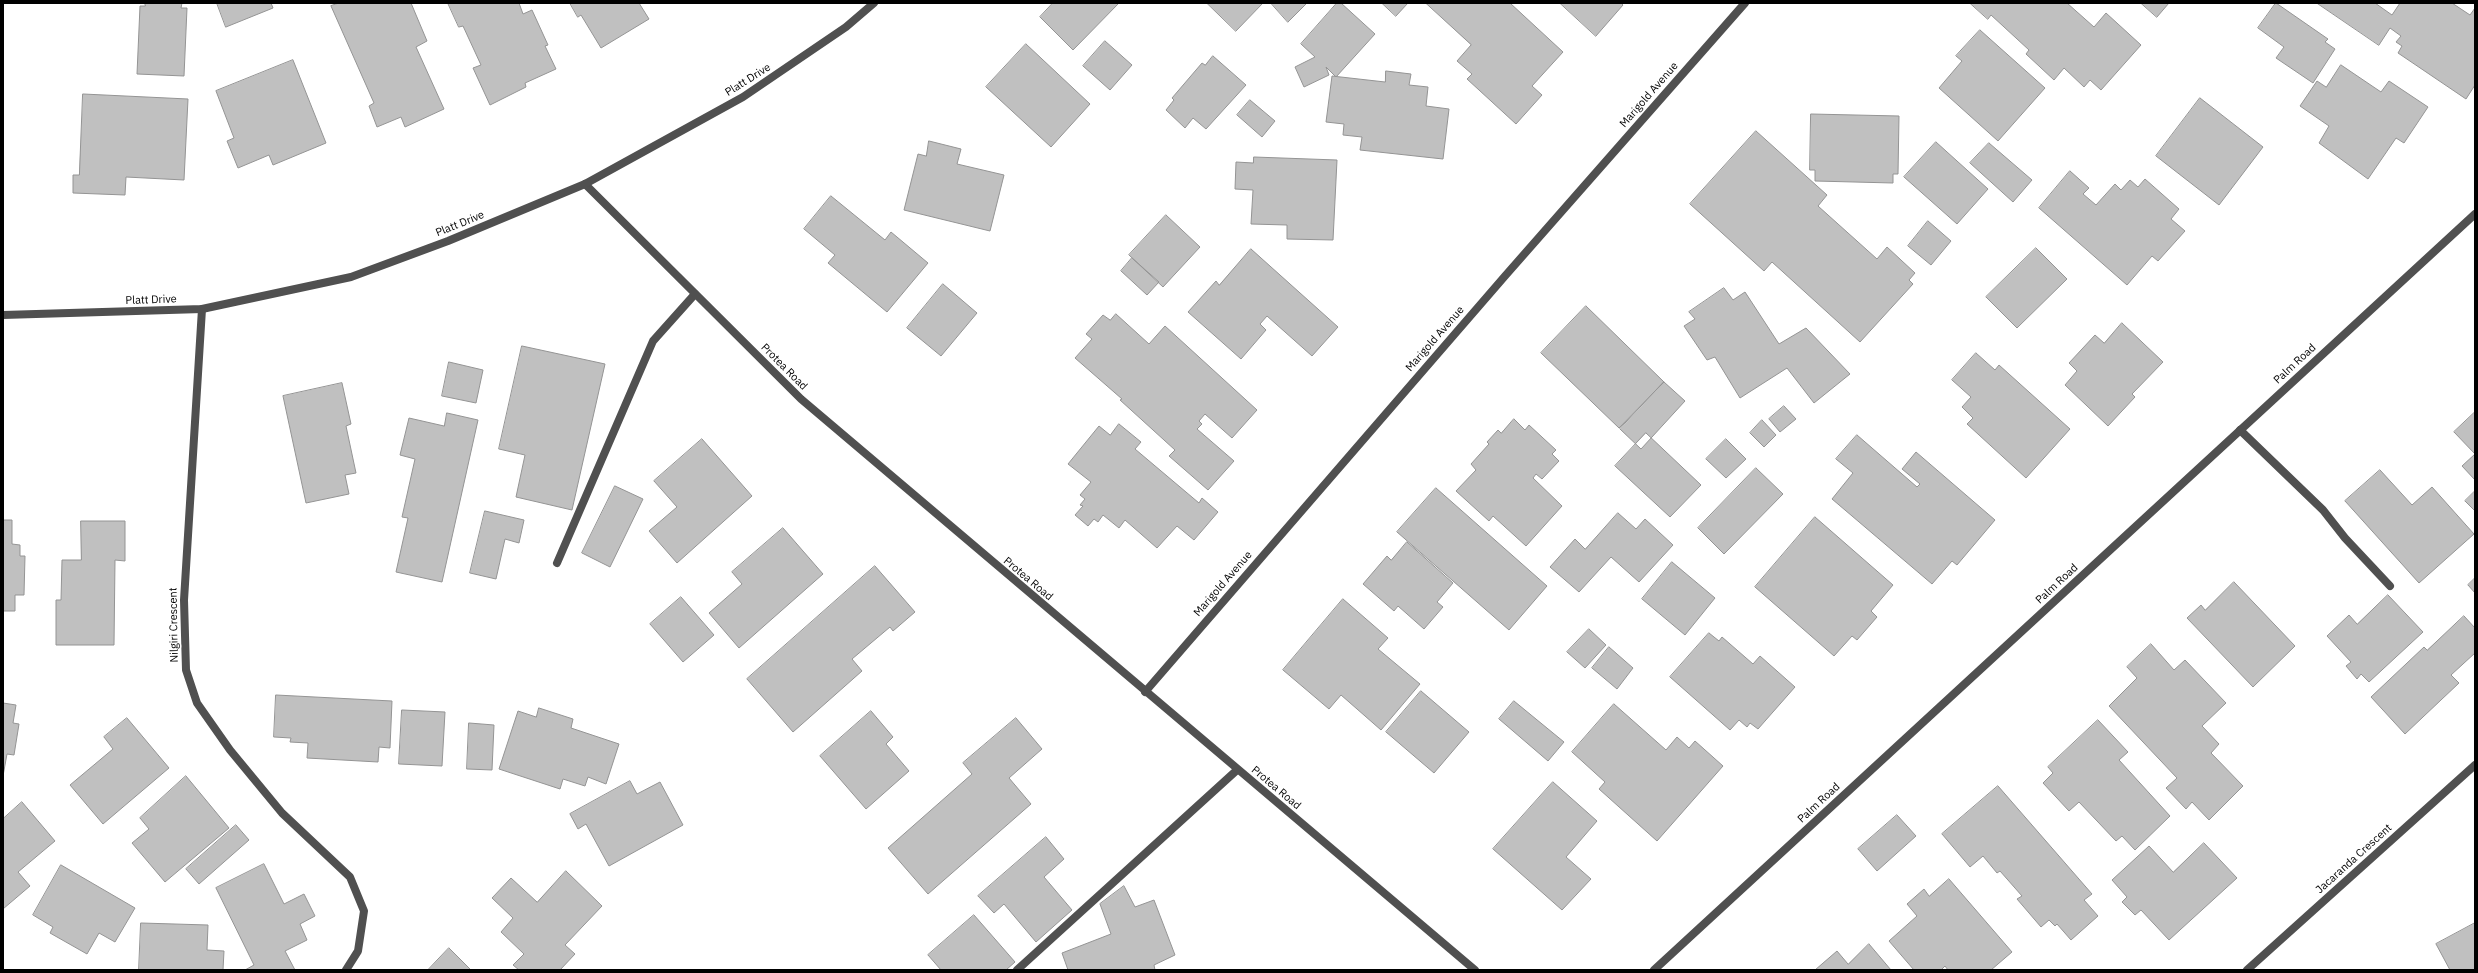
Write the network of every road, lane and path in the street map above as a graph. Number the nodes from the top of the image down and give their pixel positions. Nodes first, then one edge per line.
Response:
1 (874, 3) edge
2 (1745, 3) edge
3 (586, 184) junction
4 (2475, 214) edge
5 (695, 294) junction
6 (202, 309) junction
7 (3, 315) edge
8 (2240, 430) junction
9 (557, 563) dead end
10 (2390, 586) dead end
11 (1145, 692) junction
12 (2475, 765) edge
13 (1237, 770) junction
14 (346, 970) edge
15 (1017, 970) edge
16 (1475, 970) edge
17 (1654, 970) edge
18 (2247, 970) edge

1 - 3 street, Platt Drive
2 - 11 street, Marigold Avenue
3 - 5 street, Protea Road
3 - 6 street, Platt Drive
4 - 8 street, Palm Road
5 - 9 street
5 - 11 street, Protea Road
6 - 7 street, Platt Drive
6 - 14 street, Nilgiri Crescent
8 - 10 street
8 - 17 street, Palm Road
11 - 13 street, Protea Road
12 - 18 street, Jacaranda Crescent
13 - 15 street
13 - 16 street, Protea Road

